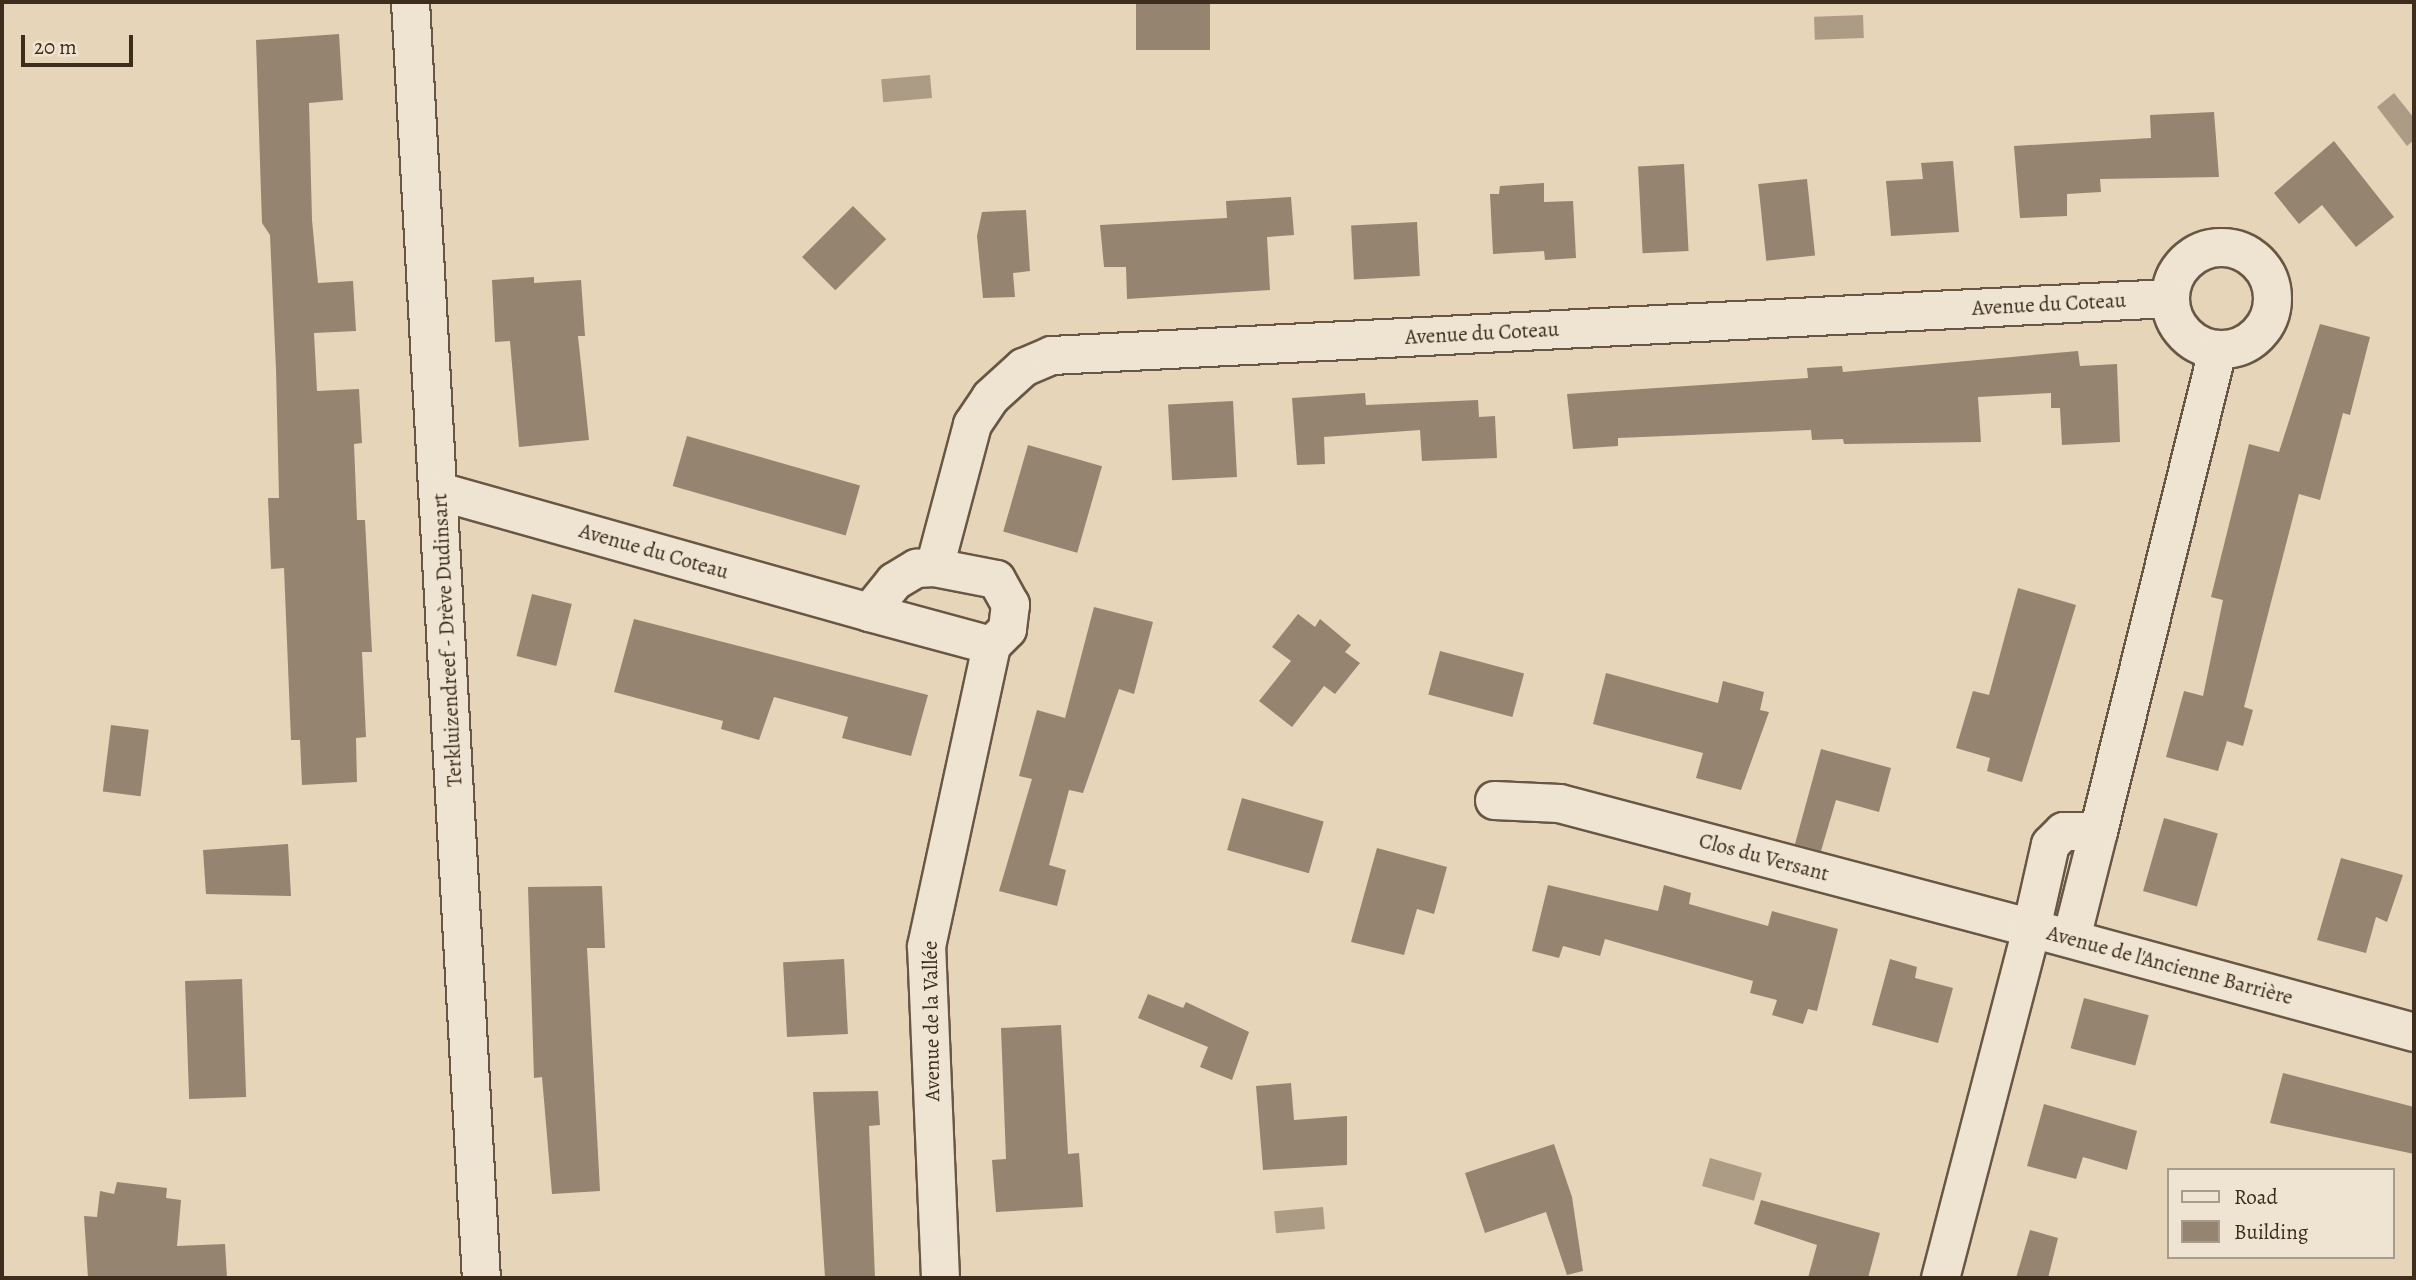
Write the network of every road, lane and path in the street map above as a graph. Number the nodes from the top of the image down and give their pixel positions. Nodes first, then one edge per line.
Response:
1 (410, 2) edge
2 (2169, 298) junction
3 (2217, 350) junction
4 (439, 491) junction
5 (934, 567) junction
6 (869, 612) junction
7 (991, 645) junction
8 (1494, 800) dead end
9 (2098, 831) junction
10 (2031, 928) junction
11 (2071, 938) junction
12 (2414, 1032) edge
13 (481, 1278) edge
14 (940, 1278) edge
15 (1940, 1278) edge

1 - 4 street, Terkluizendreef - Drève Dudinsart
2 - 3 street
2 - 3 street
2 - 5 street, Avenue du Coteau
3 - 9 street
4 - 6 street, Avenue du Coteau
4 - 13 street, Terkluizendreef - Drève Dudinsart
5 - 6 street
5 - 7 street
6 - 7 street, Avenue du Coteau
7 - 14 street, Avenue de la Vallée
8 - 10 street, Clos du Versant
9 - 10 street
9 - 11 street
10 - 11 street, Avenue de l'Ancienne Barrière
10 - 15 street, Avenue de l'Ancienne Barrière
11 - 12 street, Avenue de l'Ancienne Barrière

